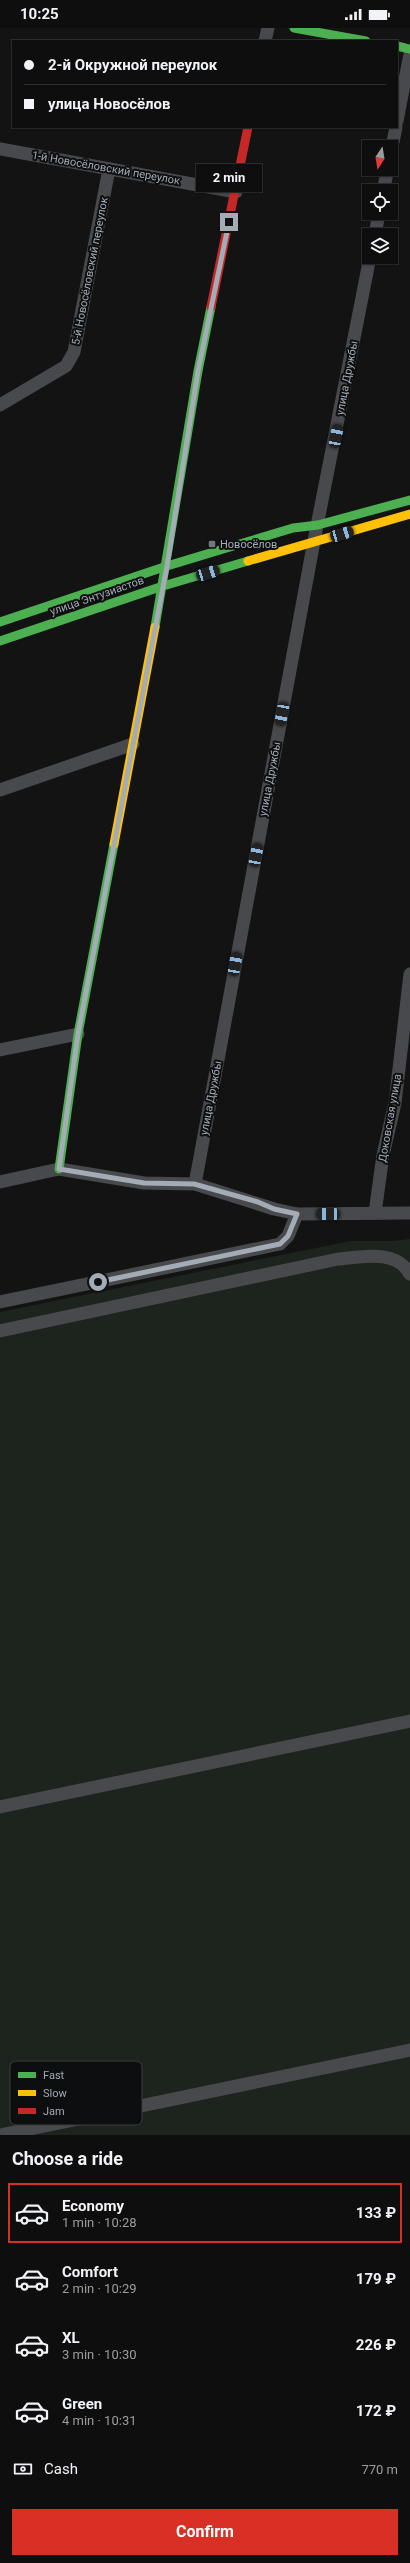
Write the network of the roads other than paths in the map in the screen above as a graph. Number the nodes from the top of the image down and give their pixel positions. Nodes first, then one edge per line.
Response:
1 (268, 28) edge
2 (294, 28) edge
3 (265, 40) edge
4 (360, 40) edge
5 (398, 46) edge
6 (410, 49) edge
7 (410, 54) edge
8 (398, 116) edge
9 (248, 128) edge
10 (396, 128) edge
11 (393, 140) edge
12 (0, 149) edge
13 (109, 169) junction
14 (236, 192) junction
15 (369, 264) edge
16 (0, 405) edge
17 (410, 500) edge
18 (410, 514) edge
19 (318, 525) junction
20 (314, 541) junction
21 (167, 566) junction
22 (163, 586) junction
23 (0, 622) edge
24 (0, 641) edge
25 (133, 744) junction
26 (0, 790) edge
27 (410, 974) edge
28 (78, 1034) junction
29 (0, 1050) edge
30 (59, 1169) junction
31 (0, 1182) edge
32 (194, 1184) junction
33 (375, 1213) junction
34 (410, 1213) edge
35 (297, 1214) junction
36 (410, 1274) edge
37 (0, 1302) edge
38 (0, 1332) edge
39 (410, 1721) edge
40 (0, 1807) edge
41 (410, 2050) edge
42 (142, 2106) edge
43 (49, 2125) edge
44 (1, 2135) edge

1 - 3 street
2 - 4 street
5 - 6 street
7 - 8 street
9 - 14 street
10 - 11 street
12 - 13 street, 1-й Новосёловский переулок
13 - 14 street, 1-й Новосёловский переулок
13 - 16 street, 5-й Новосёловский переулок
14 - 21 street
15 - 19 street, улица Дружбы
17 - 19 street, улица Энтузиастов
18 - 20 street, улица Энтузиастов
19 - 20 street, улица Дружбы
19 - 21 street, улица Энтузиастов
20 - 22 street, улица Энтузиастов
20 - 32 street, улица Дружбы
21 - 22 street
21 - 23 street, улица Энтузиастов
22 - 24 street, улица Энтузиастов
22 - 25 street
25 - 26 street
25 - 28 street
27 - 33 street, Доковская улица
28 - 29 street
28 - 30 street
30 - 31 street
30 - 32 street
32 - 35 street
33 - 34 street
33 - 35 street
35 - 37 street
36 - 38 street
39 - 40 street
41 - 42 street
43 - 44 street

